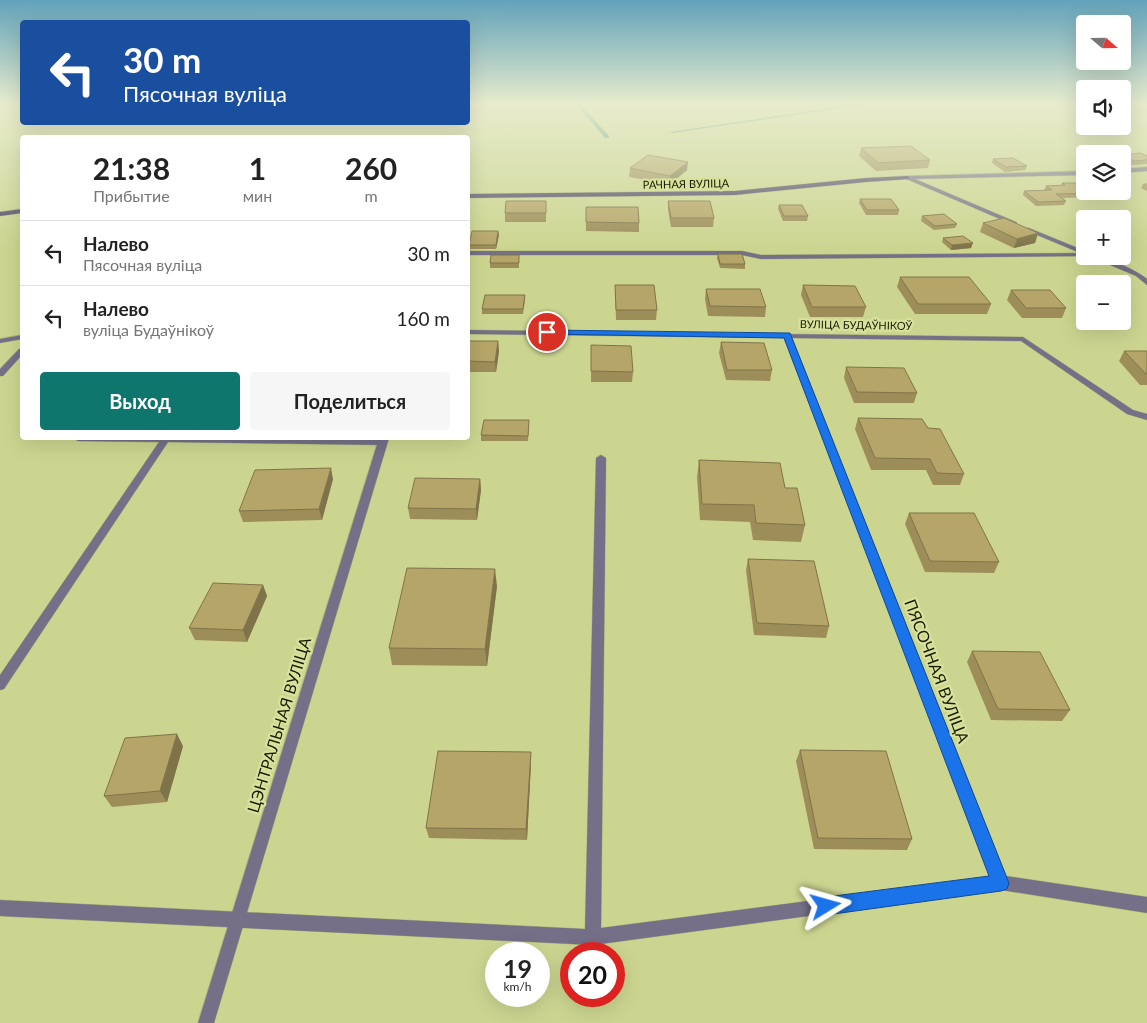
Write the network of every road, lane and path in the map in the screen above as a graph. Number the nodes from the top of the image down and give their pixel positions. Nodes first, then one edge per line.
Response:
1 (1147, 169) edge
2 (1131, 170) edge
3 (1076, 173) edge
4 (906, 178) junction
5 (470, 196) edge
6 (20, 211) edge
7 (0, 214) edge
8 (1076, 250) edge
9 (470, 253) edge
10 (1076, 254) edge
11 (1113, 265) edge
12 (1147, 283) edge
13 (470, 332) edge
14 (787, 335) junction
15 (20, 337) edge
16 (0, 341) edge
17 (20, 353) edge
18 (0, 374) edge
19 (1147, 417) edge
20 (164, 440) edge
21 (384, 440) edge
22 (601, 458) dead end
23 (0, 685) edge
24 (1001, 883) junction
25 (1147, 905) edge
26 (0, 908) edge
27 (238, 921) junction
28 (593, 937) junction
29 (206, 1023) edge

1 - 2 street
3 - 4 street, РАЧНАЯ ВУЛІЦА
4 - 5 street, РАЧНАЯ ВУЛІЦА
4 - 8 street
6 - 7 street
9 - 10 street
11 - 12 street
13 - 14 street, ВУЛІЦА БУДАЎНІКОЎ
14 - 19 street, ВУЛІЦА БУДАЎНІКОЎ
14 - 24 street, ПЯСОЧНАЯ ВУЛІЦА
15 - 16 street
17 - 18 street
20 - 23 street
21 - 27 street, ЦЭНТРАЛЬНАЯ ВУЛІЦА
22 - 28 street
24 - 25 street
24 - 28 street
26 - 27 street
27 - 28 street
27 - 29 street, ЦЭНТРАЛЬНАЯ ВУЛІЦА

